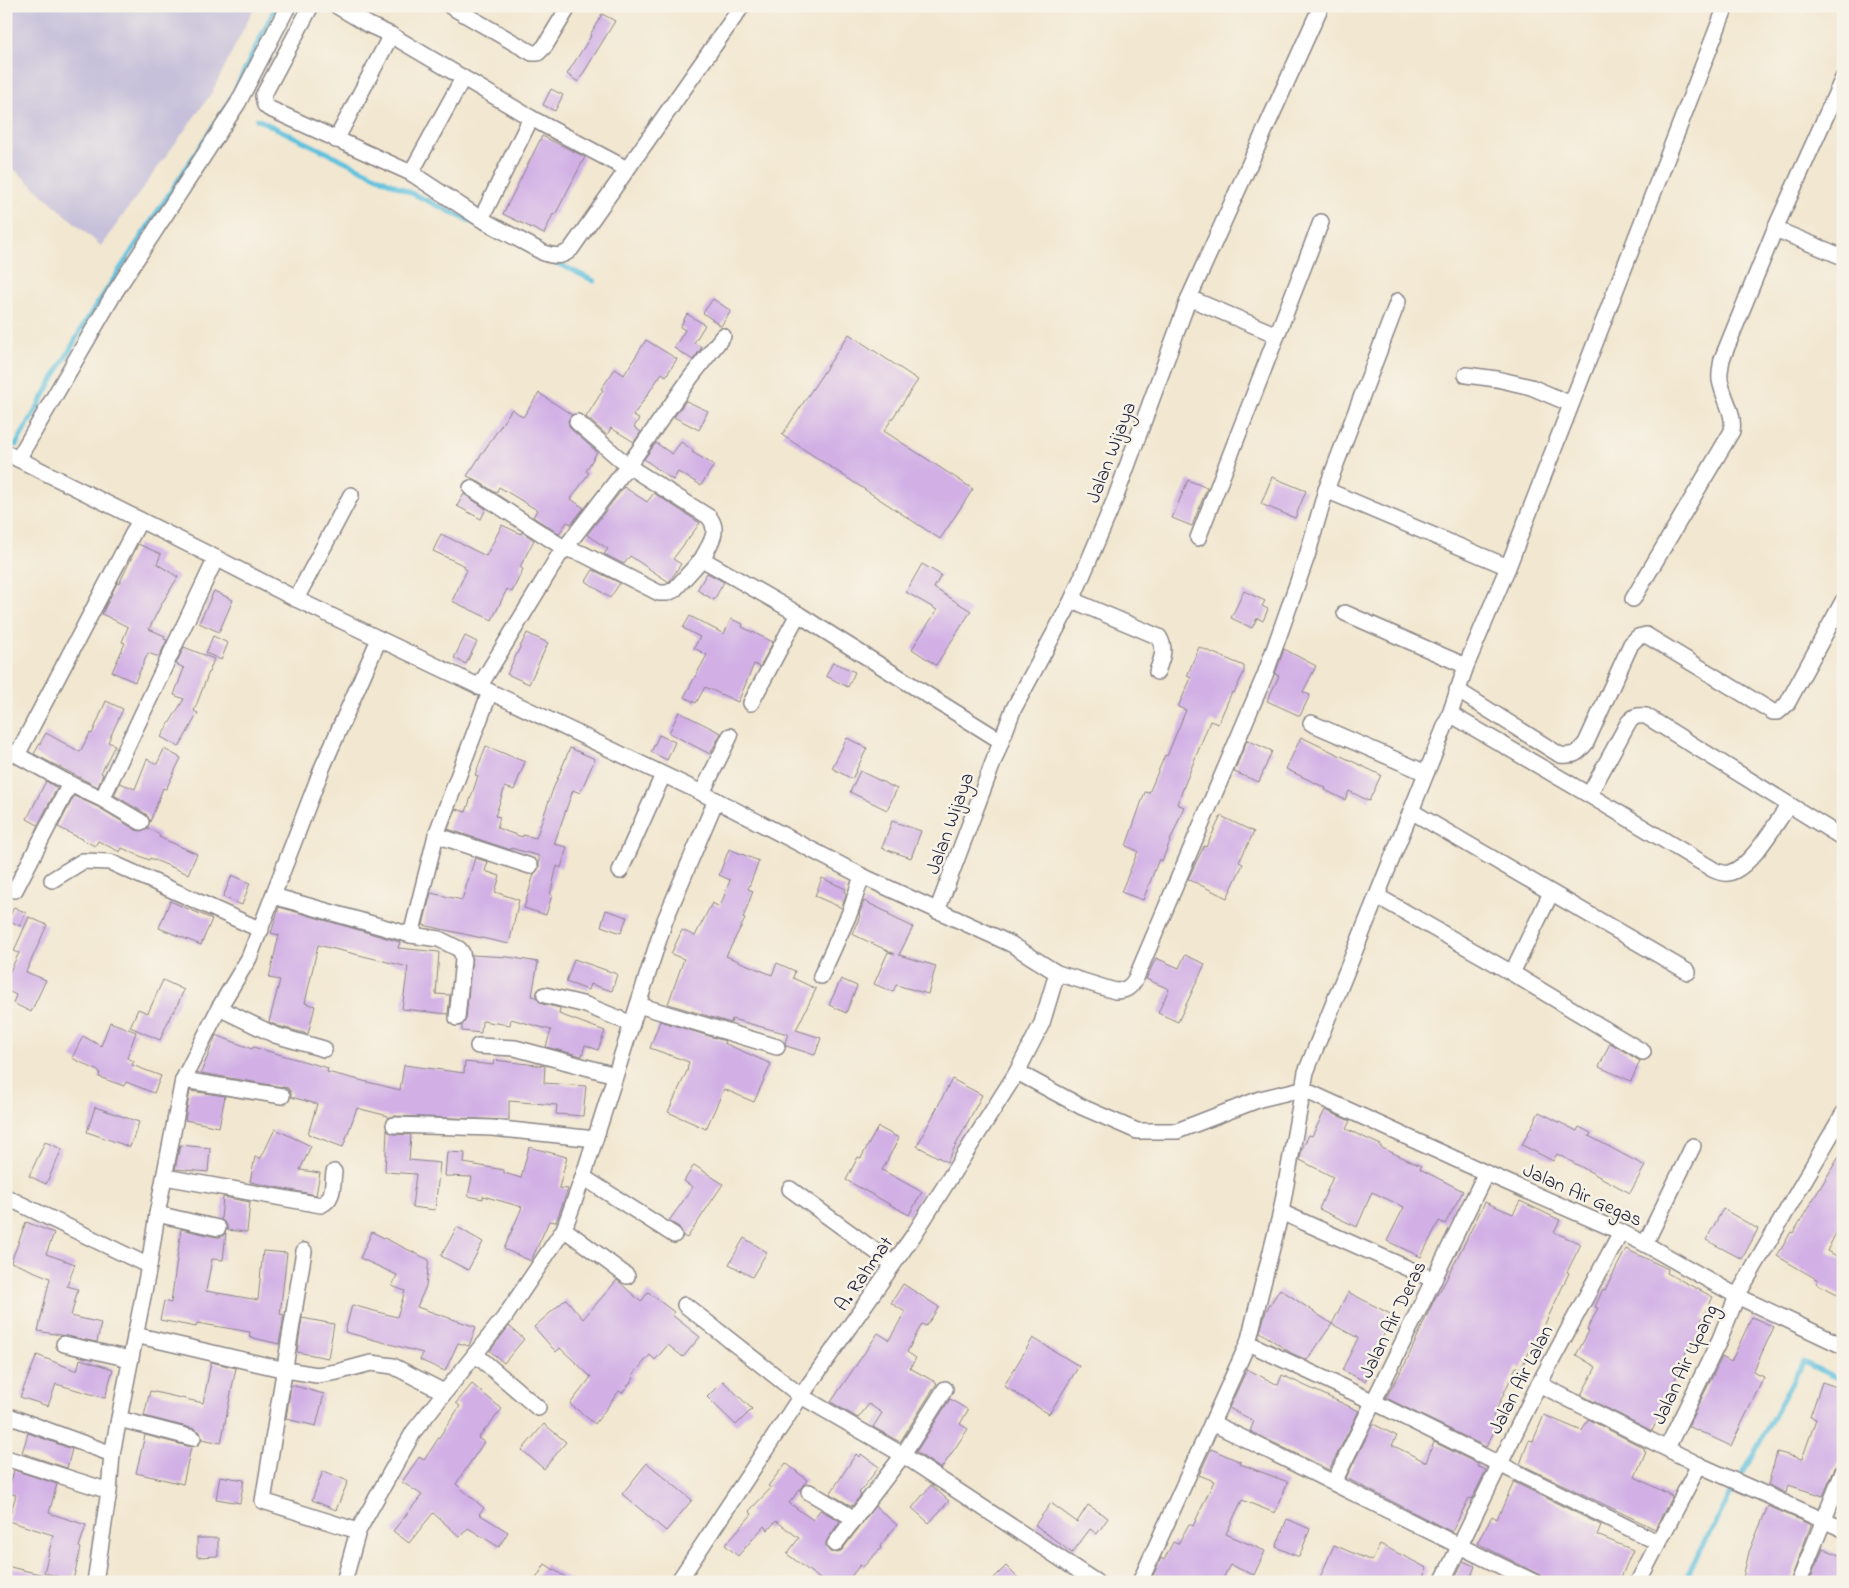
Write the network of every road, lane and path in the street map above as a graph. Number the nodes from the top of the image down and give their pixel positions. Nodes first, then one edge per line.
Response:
1 (288, 6) edge
2 (311, 6) edge
3 (337, 6) edge
4 (450, 6) edge
5 (569, 6) edge
6 (742, 6) edge
7 (1321, 6) edge
8 (1726, 6) edge
9 (391, 36) junction
10 (463, 78) junction
11 (1843, 78) edge
12 (531, 118) junction
13 (336, 140) junction
14 (628, 169) junction
15 (411, 173) junction
16 (482, 219) junction
17 (1321, 222) dead end
18 (1776, 229) junction
19 (1843, 257) edge
20 (1189, 298) junction
21 (1398, 301) dead end
22 (1277, 335) junction
23 (723, 336) dead end
24 (1466, 375) dead end
25 (1571, 404) junction
26 (577, 422) dead end
27 (12, 456) edge
28 (628, 466) junction
29 (471, 488) dead end
30 (1326, 490) junction
31 (351, 495) dead end
32 (140, 520) junction
33 (1198, 538) dead end
34 (564, 548) junction
35 (216, 558) junction
36 (702, 559) junction
37 (1508, 567) junction
38 (1633, 598) dead end
39 (296, 599) junction
40 (1072, 600) junction
41 (1843, 601) edge
42 (1345, 613) dead end
43 (798, 614) junction
44 (379, 639) junction
45 (1466, 666) junction
46 (1156, 672) dead end
47 (485, 689) junction
48 (1457, 690) junction
49 (751, 703) dead end
50 (1450, 714) junction
51 (1311, 723) dead end
52 (730, 736) dead end
53 (1001, 741) junction
54 (12, 753) edge
55 (1426, 773) junction
56 (663, 775) junction
57 (70, 784) junction
58 (702, 793) junction
59 (1589, 795) junction
60 (102, 799) junction
61 (716, 800) junction
62 (1789, 805) junction
63 (1411, 811) junction
64 (141, 822) dead end
65 (436, 835) junction
66 (1843, 838) edge
67 (530, 866) dead end
68 (620, 872) dead end
69 (862, 876) junction
70 (52, 880) dead end
71 (15, 890) dead end
72 (1552, 893) junction
73 (273, 896) junction
74 (1377, 896) junction
75 (937, 911) junction
76 (261, 930) junction
77 (411, 935) junction
78 (1688, 972) dead end
79 (1057, 973) junction
80 (1512, 973) junction
81 (821, 976) dead end
82 (545, 995) dead end
83 (638, 1005) junction
84 (219, 1008) junction
85 (458, 1018) dead end
86 (632, 1024) junction
87 (478, 1046) dead end
88 (777, 1047) dead end
89 (324, 1049) dead end
90 (1644, 1052) dead end
91 (1017, 1072) junction
92 (615, 1075) junction
93 (183, 1080) junction
94 (1302, 1090) junction
95 (282, 1096) dead end
96 (1843, 1114) edge
97 (394, 1125) dead end
98 (595, 1139) junction
99 (1693, 1146) dead end
100 (334, 1172) dead end
101 (1486, 1173) junction
102 (165, 1177) junction
103 (583, 1177) junction
104 (790, 1189) dead end
105 (6, 1197) edge
106 (1281, 1212) junction
107 (157, 1214) junction
108 (218, 1228) dead end
109 (564, 1229) junction
110 (1621, 1232) junction
111 (674, 1235) dead end
112 (1645, 1244) junction
113 (304, 1251) dead end
114 (893, 1264) junction
115 (149, 1266) junction
116 (627, 1276) dead end
117 (1434, 1280) junction
118 (1737, 1296) junction
119 (685, 1305) dead end
120 (135, 1335) junction
121 (64, 1344) dead end
122 (1248, 1344) junction
123 (1843, 1346) edge
124 (475, 1354) junction
125 (130, 1359) junction
126 (286, 1370) junction
127 (1539, 1384) junction
128 (944, 1389) dead end
129 (444, 1392) junction
130 (801, 1396) junction
131 (1374, 1402) junction
132 (538, 1408) dead end
133 (6, 1415) edge
134 (119, 1419) junction
135 (1212, 1423) junction
136 (193, 1438) dead end
137 (1668, 1448) junction
138 (112, 1454) junction
139 (904, 1455) junction
140 (6, 1458) edge
141 (1500, 1464) junction
142 (1706, 1467) junction
143 (1843, 1472) edge
144 (1334, 1482) junction
145 (109, 1492) junction
146 (809, 1492) dead end
147 (855, 1519) junction
148 (1824, 1519) junction
149 (1843, 1528) edge
150 (358, 1531) junction
151 (1659, 1543) junction
152 (835, 1544) dead end
153 (1460, 1547) junction
154 (346, 1581) edge
155 (95, 1582) edge
156 (678, 1582) edge
157 (1096, 1582) edge
158 (1140, 1582) edge
159 (1442, 1582) edge
160 (1534, 1582) edge
161 (1638, 1582) edge
162 (1799, 1582) edge

1 - 27 street
2 - 13 street
3 - 9 street
4 - 5 street
6 - 14 street
7 - 20 street, Jalan Wijaya
8 - 25 street
9 - 10 street
9 - 13 street
10 - 12 street
10 - 15 street
11 - 18 street
12 - 14 street
12 - 16 street
13 - 15 street
14 - 16 street
15 - 16 street
17 - 22 street
18 - 19 street
18 - 38 street
20 - 22 street
20 - 40 street, Jalan Wijaya
21 - 30 street
22 - 33 street
23 - 28 street
24 - 25 street
25 - 37 street
26 - 28 street
27 - 32 street
28 - 34 street
28 - 36 street
29 - 34 street
30 - 37 street
30 - 79 street
31 - 39 street
32 - 35 street
32 - 54 street
34 - 36 street
34 - 47 street
35 - 39 street
35 - 60 street
36 - 43 street
37 - 45 street
39 - 44 street
40 - 46 street
40 - 53 street, Jalan Wijaya
41 - 48 street
42 - 45 street
43 - 49 street
43 - 53 street
44 - 47 street
44 - 73 street
45 - 48 street
47 - 56 street
47 - 65 street
48 - 50 street
50 - 55 street
50 - 59 street
51 - 55 street
52 - 58 street
53 - 75 street, Jalan Wijaya
54 - 57 street
55 - 63 street
56 - 58 street
56 - 68 street
57 - 60 street
57 - 71 street
58 - 61 street
59 - 62 street
59 - 62 street
60 - 64 street
61 - 69 street
61 - 83 street
62 - 66 street
63 - 72 street
63 - 74 street
65 - 67 street
65 - 77 street
69 - 75 street
69 - 81 street
70 - 76 street
72 - 78 street
72 - 80 street
73 - 76 street
73 - 77 street
74 - 80 street
74 - 94 street
75 - 79 street
76 - 84 street
77 - 85 street
79 - 91 street, A. Rahmat
80 - 90 street
82 - 86 street
83 - 86 street
83 - 88 street
84 - 89 street
84 - 93 street
86 - 92 street
87 - 92 street
91 - 94 street
91 - 114 street, A. Rahmat
92 - 98 street
93 - 95 street
93 - 102 street
94 - 101 street, Jalan Air Gegas
94 - 106 street
96 - 118 street, Jalan Air Upang
97 - 98 street
98 - 103 street
99 - 112 street
100 - 102 street
101 - 110 street, Jalan Air Gegas
101 - 117 street, Jalan Air Deras
102 - 107 street
103 - 109 street
103 - 111 street
104 - 114 street
105 - 115 street
106 - 117 street
106 - 122 street
107 - 108 street
107 - 115 street
109 - 116 street
109 - 124 street
110 - 112 street, Jalan Air Gegas
110 - 127 street, Jalan Air Lalan
112 - 118 street, Jalan Air Gegas
113 - 126 street
114 - 130 street, A. Rahmat
115 - 120 street
117 - 131 street, Jalan Air Deras
118 - 123 street, Jalan Air Gegas
118 - 137 street, Jalan Air Upang
119 - 130 street
120 - 125 street
120 - 126 street
121 - 125 street
122 - 131 street
122 - 135 street
124 - 129 street
124 - 132 street
125 - 134 street
126 - 129 street
126 - 150 street
127 - 137 street
127 - 141 street, Jalan Air Lalan
128 - 139 street
129 - 150 street
130 - 139 street
130 - 156 street, A. Rahmat
131 - 141 street
131 - 144 street, Jalan Air Deras
133 - 138 street
134 - 136 street
134 - 138 street
135 - 144 street
135 - 158 street
137 - 142 street
138 - 145 street
139 - 147 street
139 - 157 street
140 - 145 street
141 - 151 street
141 - 153 street, Jalan Air Lalan
142 - 148 street
142 - 151 street
143 - 148 street
144 - 153 street
145 - 155 street
146 - 147 street
147 - 152 street
148 - 149 street
148 - 162 street
150 - 154 street
151 - 161 street
153 - 159 street, Jalan Air Lalan
153 - 160 street

